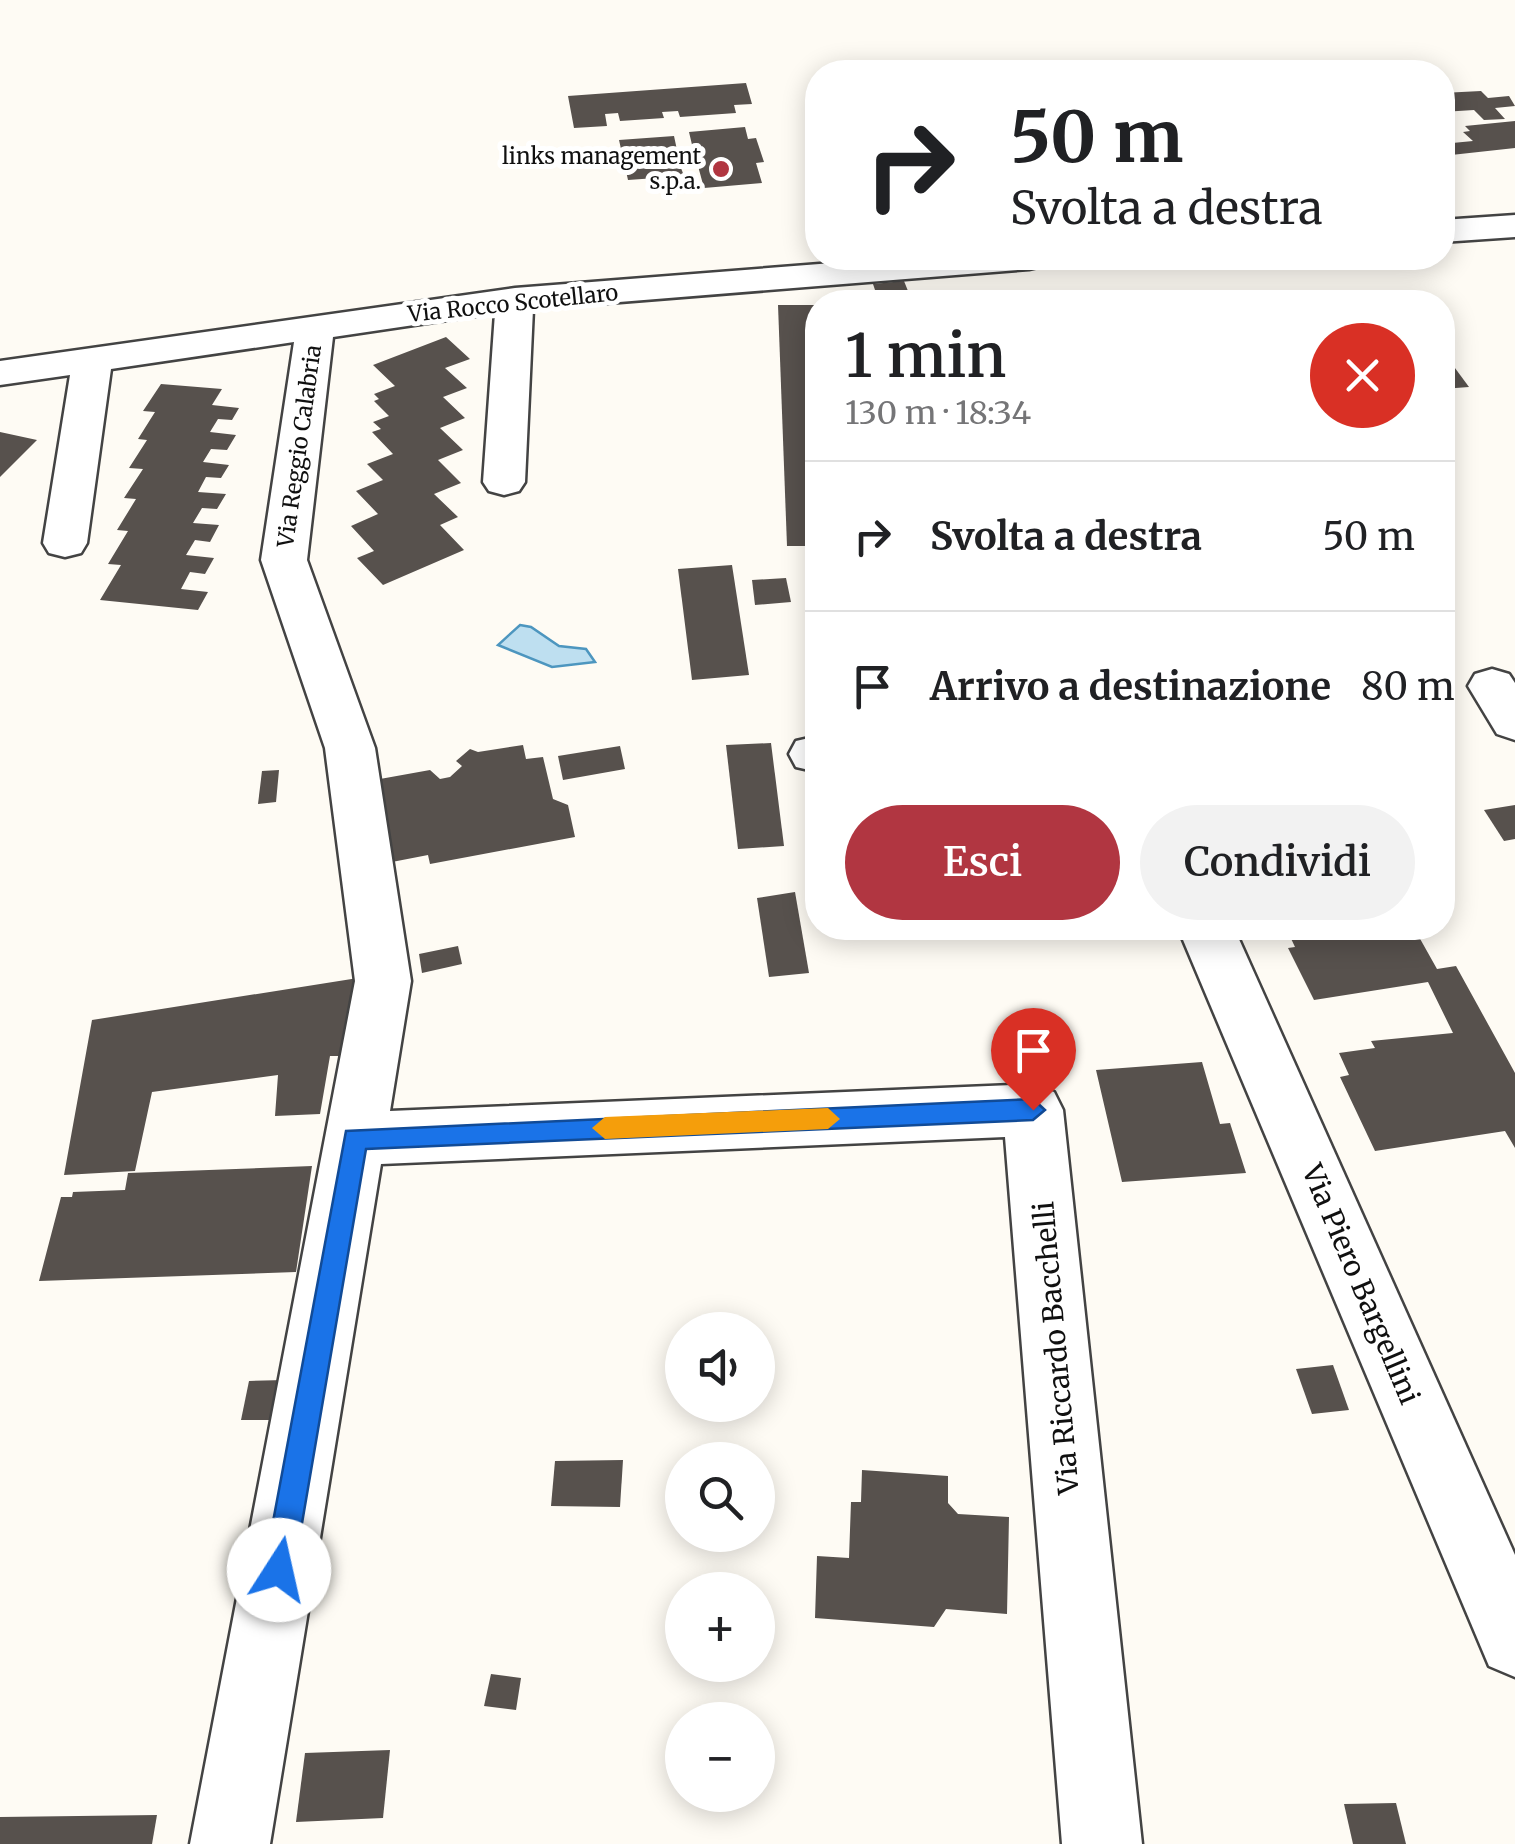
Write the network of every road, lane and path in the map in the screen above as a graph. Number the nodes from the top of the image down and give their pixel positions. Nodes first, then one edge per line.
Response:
1 (1515, 226) edge
2 (1455, 230) edge
3 (879, 270) edge
4 (516, 299) junction
5 (315, 328) junction
6 (92, 363) junction
7 (0, 373) edge
8 (504, 482) dead end
9 (64, 544) dead end
10 (1211, 940) edge
11 (355, 1139) junction
12 (1515, 1640) edge
13 (230, 1844) edge
14 (1102, 1844) edge

1 - 2 street
3 - 4 street, Via Rocco Scotellaro
4 - 5 street, Via Rocco Scotellaro
4 - 8 street
5 - 6 street, Via Rocco Scotellaro
5 - 11 street, Via Reggio Calabria
6 - 7 street, Via Rocco Scotellaro
6 - 9 street
10 - 12 street, Via Piero Bargellini
11 - 13 street, Via Reggio Calabria
11 - 14 street, Via Riccardo Bacchelli

